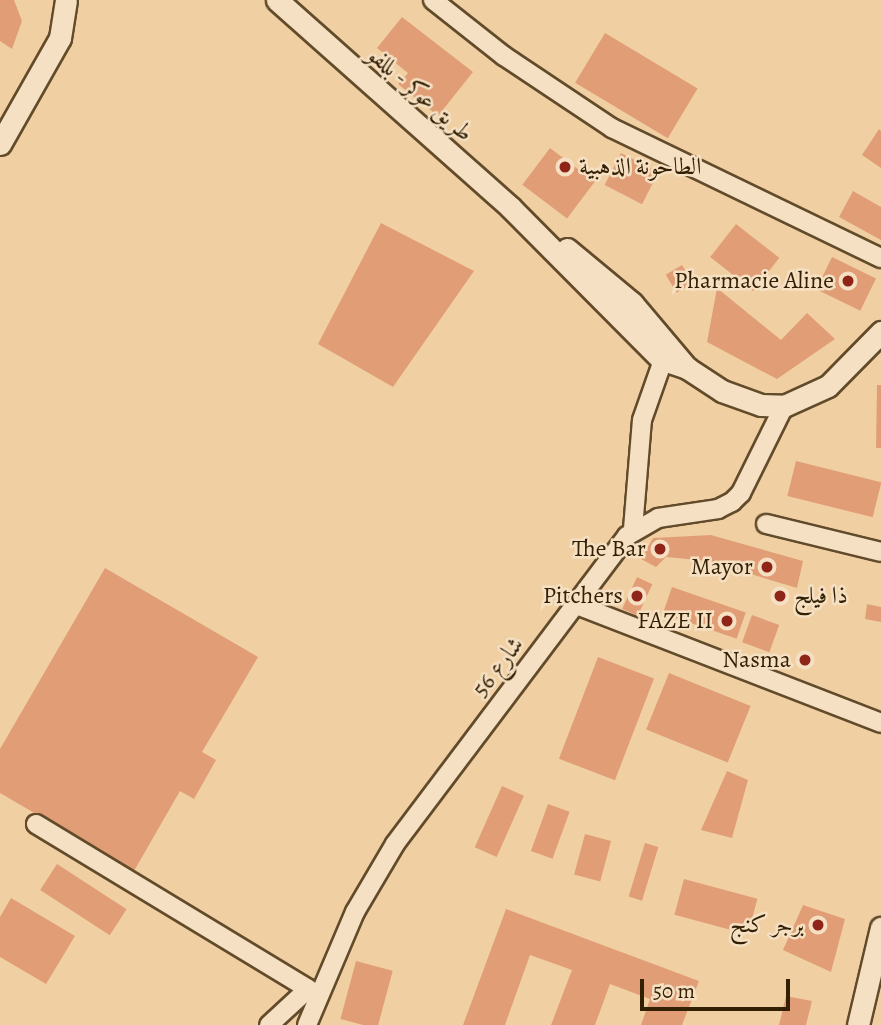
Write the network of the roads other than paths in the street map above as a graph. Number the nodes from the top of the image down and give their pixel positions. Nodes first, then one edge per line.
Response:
1 (66, 0) edge
2 (277, 0) edge
3 (433, 0) edge
4 (0, 144) edge
5 (881, 258) edge
6 (881, 332) edge
7 (665, 352) junction
8 (784, 406) junction
9 (766, 524) dead end
10 (633, 529) junction
11 (881, 552) edge
12 (577, 605) junction
13 (881, 723) edge
14 (36, 824) dead end
15 (881, 928) edge
16 (313, 993) junction
17 (860, 1020) edge
18 (881, 1023) edge
19 (269, 1025) edge
20 (307, 1025) edge

1 - 4 street
2 - 7 street, طريق عوكر - بللفو
3 - 5 street
6 - 8 street
7 - 8 street, طريق عوكر - بللفو
7 - 10 street
8 - 10 street
9 - 11 street
10 - 12 street, شارع 56
12 - 13 street
12 - 16 street, شارع 56
14 - 16 street
15 - 17 street
16 - 19 street
16 - 20 street, شارع 56
17 - 18 street

